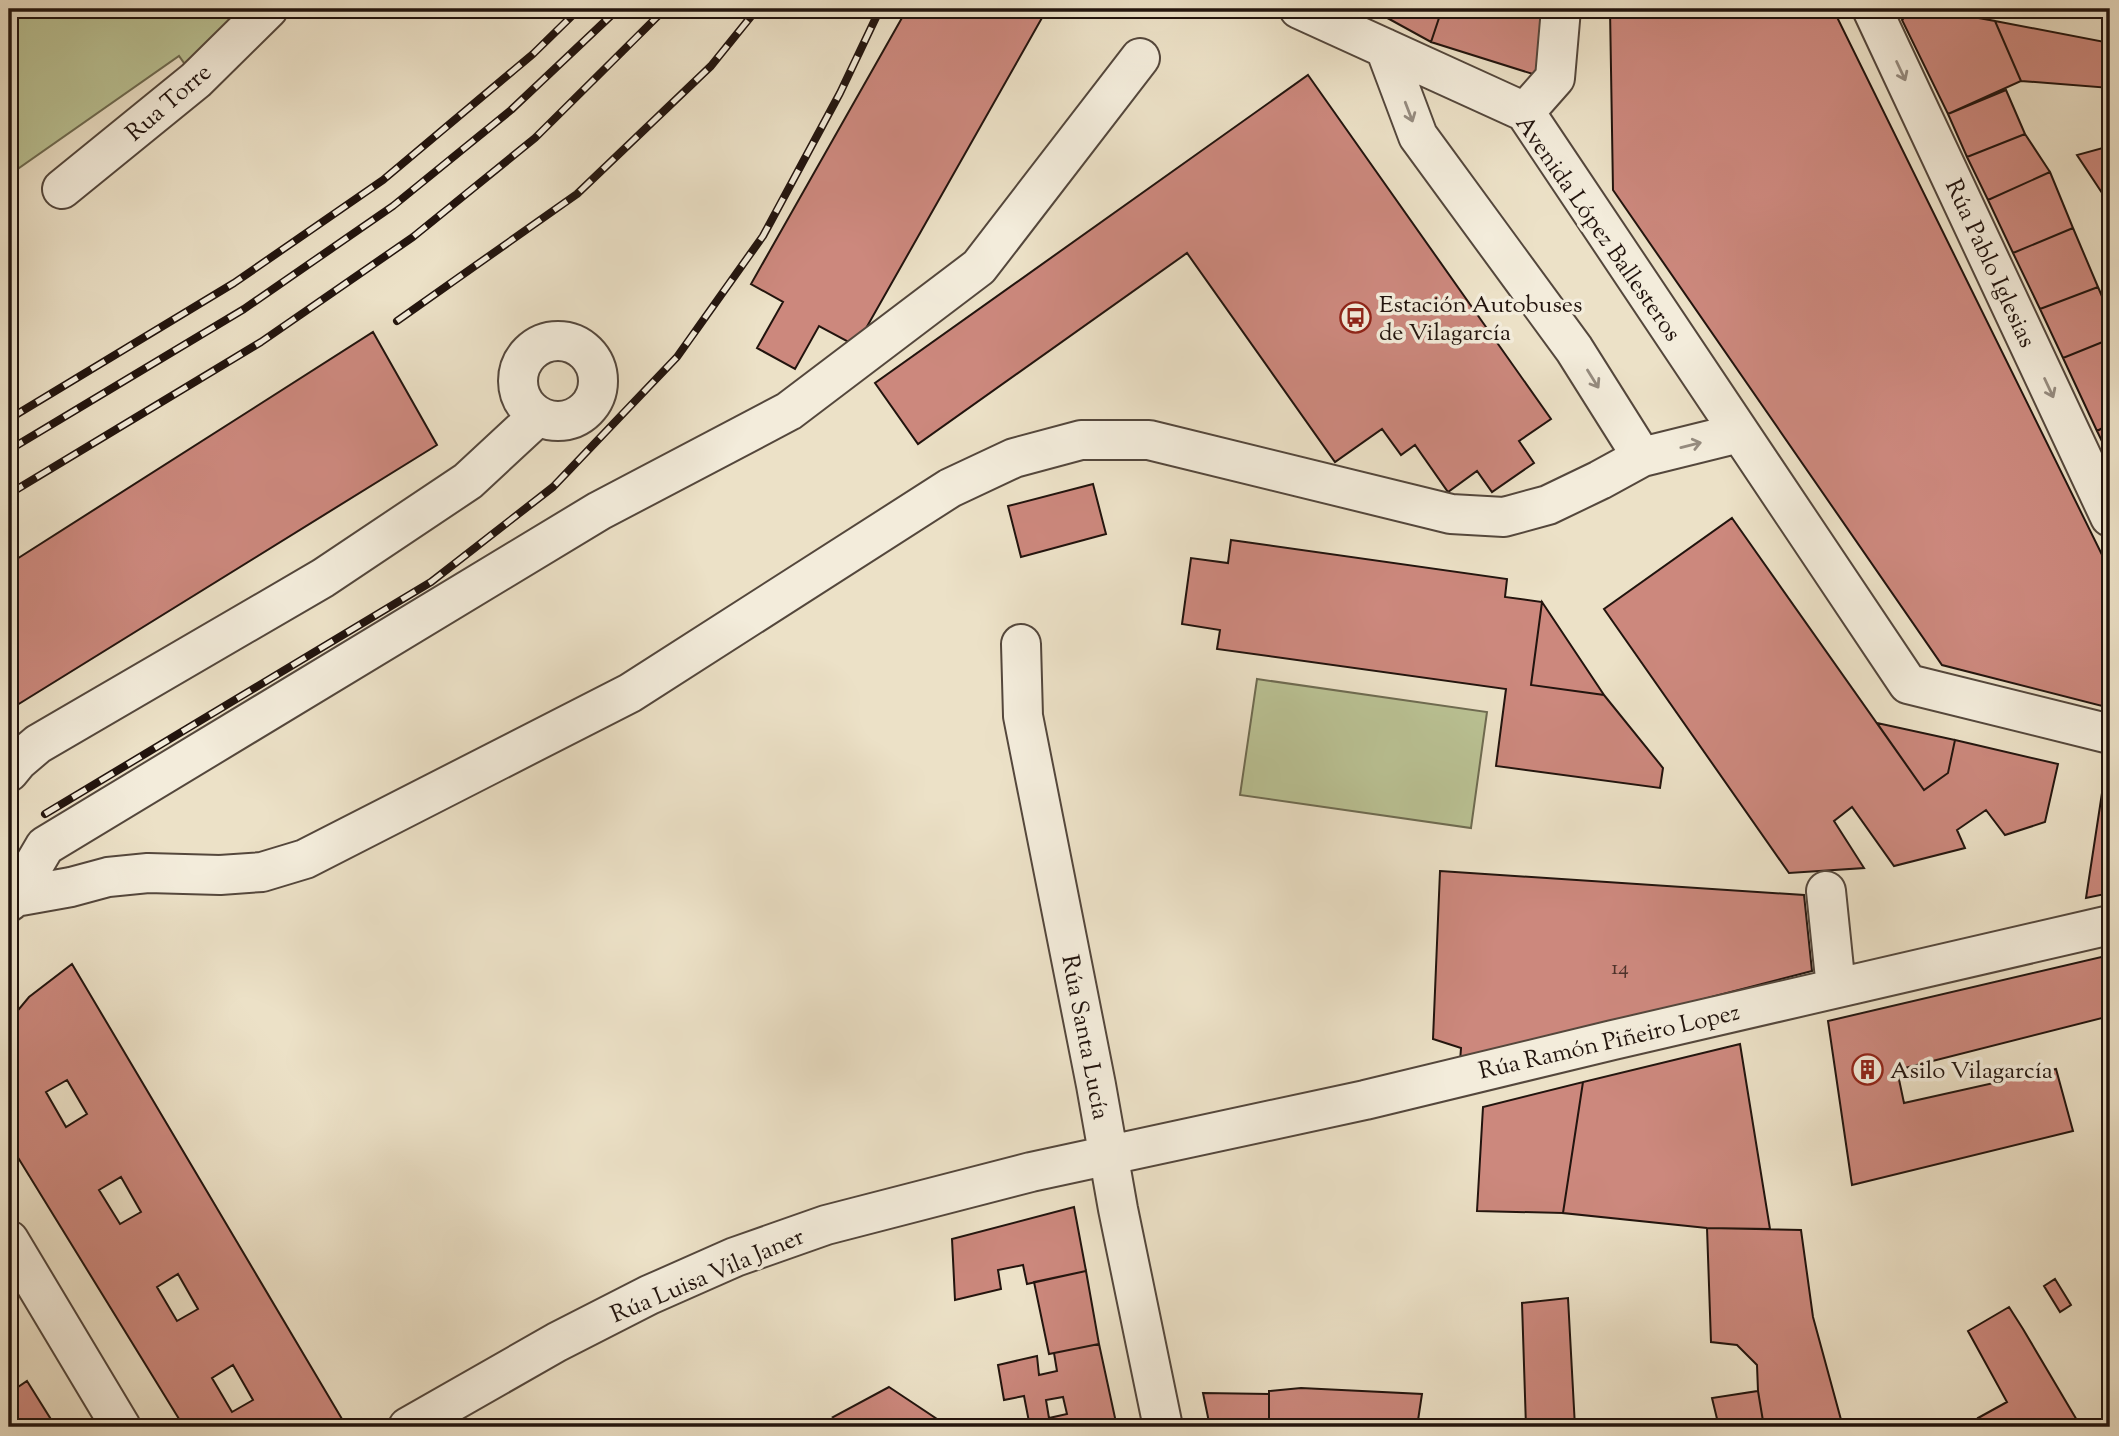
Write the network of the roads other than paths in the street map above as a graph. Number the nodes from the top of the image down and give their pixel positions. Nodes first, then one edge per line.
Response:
1 (268, 9) edge
2 (1299, 9) edge
3 (1561, 9) edge
4 (1872, 9) edge
5 (1385, 48) junction
6 (1140, 58) dead end
7 (1525, 112) junction
8 (62, 189) dead end
9 (538, 416) dead end
10 (1739, 433) junction
11 (1642, 457) junction
12 (2110, 517) edge
13 (1021, 644) dead end
14 (2110, 734) edge
15 (9, 772) edge
16 (11, 891) edge
17 (1826, 891) dead end
18 (2110, 925) edge
19 (1836, 988) junction
20 (1108, 1154) junction
21 (9, 1240) edge
22 (121, 1427) edge
23 (408, 1427) edge
24 (1163, 1427) edge

1 - 8 street, Rua Torre
2 - 5 street, Avenida López Ballesteros
3 - 7 street
4 -> 12 street, Rúa Pablo Iglesias
5 - 7 street, Avenida López Ballesteros
5 -> 11 street
6 - 16 street
7 - 10 street, Avenida López Ballesteros
9 - 15 street
11 -> 10 street
10 - 14 street, Avenida López Ballesteros
11 - 16 street
13 - 20 street, Rúa Santa Lucía
17 - 19 street
18 - 19 street, Rúa Ramón Piñeiro Lopez
19 - 20 street, Rúa Ramón Piñeiro Lopez
20 - 23 street, Rúa Luisa Vila Janer
20 - 24 street, Rúa Santa Lucía
21 - 22 street

